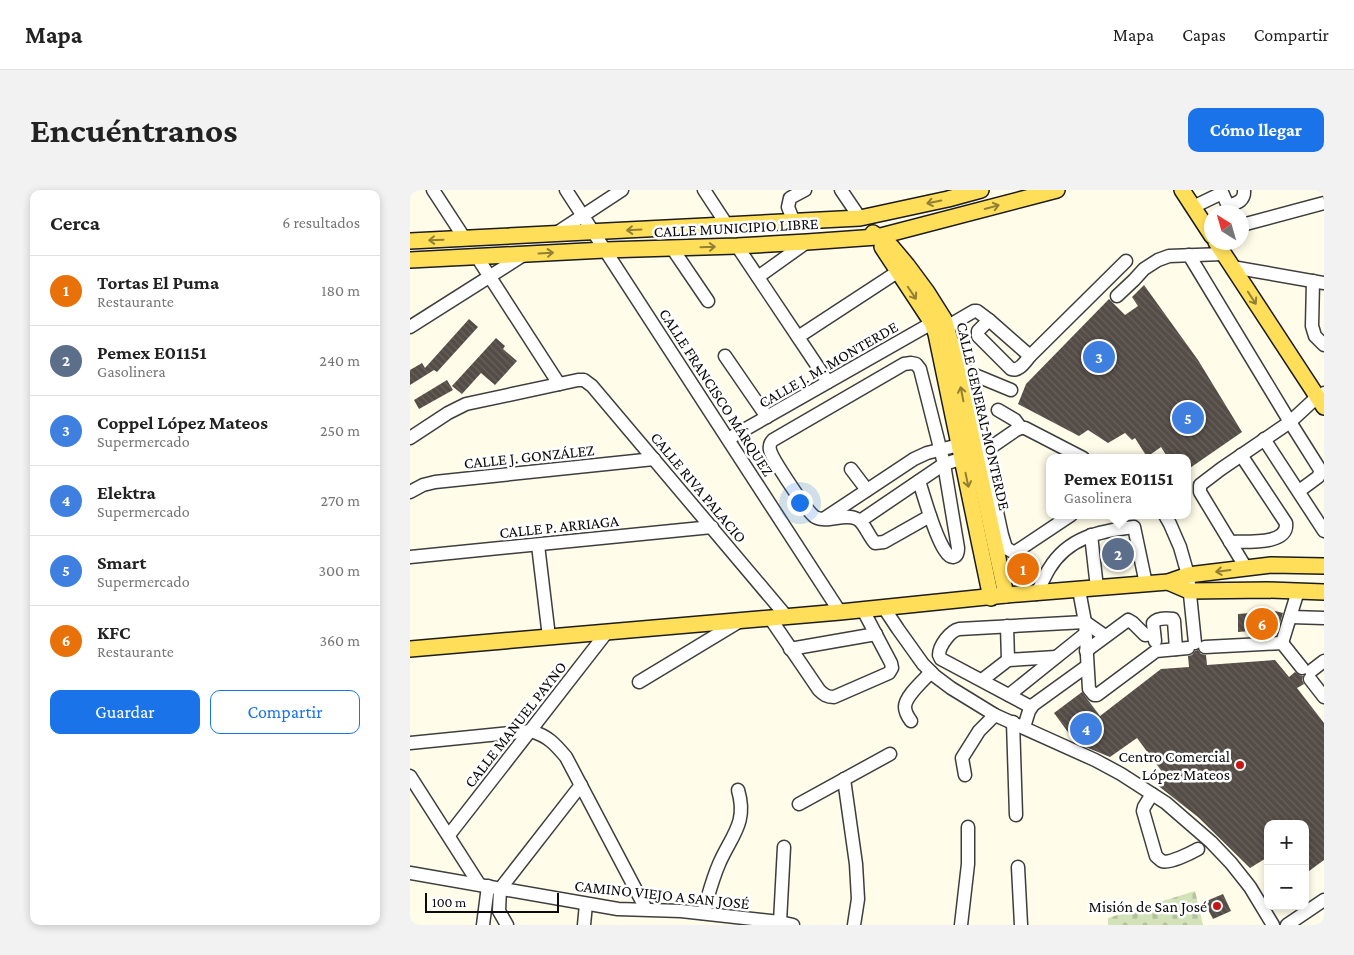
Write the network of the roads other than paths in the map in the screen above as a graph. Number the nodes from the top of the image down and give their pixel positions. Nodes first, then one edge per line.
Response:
1 (433, 190) edge
2 (566, 190) edge
3 (622, 190) edge
4 (704, 190) edge
5 (805, 190) edge
6 (841, 190) edge
7 (1054, 190) edge
8 (1182, 190) edge
9 (1244, 190) edge
10 (977, 191) edge
11 (1222, 191) edge
12 (1324, 203) edge
13 (1193, 207) junction
14 (583, 216) junction
15 (860, 218) junction
16 (794, 222) junction
17 (1249, 222) edge
18 (1204, 224) edge
19 (727, 225) junction
20 (594, 232) junction
21 (555, 234) junction
22 (877, 237) junction
23 (465, 239) junction
24 (410, 241) edge
25 (807, 242) junction
26 (737, 246) junction
27 (1204, 246) edge
28 (672, 248) junction
29 (605, 250) junction
30 (1221, 250) edge
31 (525, 254) junction
32 (1189, 255) junction
33 (477, 257) junction
34 (410, 260) edge
35 (1126, 261) dead end
36 (1232, 267) junction
37 (902, 269) junction
38 (490, 277) junction
39 (758, 277) junction
40 (1319, 282) edge
41 (1117, 296) dead end
42 (708, 301) dead end
43 (990, 320) junction
44 (940, 326) junction
45 (410, 327) edge
46 (798, 337) junction
47 (1324, 345) edge
48 (725, 356) dead end
49 (1030, 356) junction
50 (964, 370) junction
51 (828, 382) junction
52 (559, 384) junction
53 (1011, 390) dead end
54 (1322, 399) edge
55 (998, 410) dead end
56 (767, 418) junction
57 (1290, 422) junction
58 (1021, 428) junction
59 (410, 438) edge
60 (1264, 439) junction
61 (728, 440) junction
62 (940, 449) junction
63 (973, 449) junction
64 (1074, 454) edge
65 (1242, 455) junction
66 (654, 459) junction
67 (944, 464) junction
68 (851, 469) dead end
69 (919, 481) junction
70 (867, 490) junction
71 (1299, 491) junction
72 (410, 492) edge
73 (930, 516) junction
74 (1065, 519) edge
75 (1167, 519) edge
76 (822, 520) junction
77 (860, 521) junction
78 (712, 527) junction
79 (1324, 531) edge
80 (1091, 535) junction
81 (1230, 542) junction
82 (538, 545) junction
83 (410, 557) edge
84 (1271, 565) junction
85 (1324, 566) edge
86 (1246, 568) junction
87 (1188, 575) junction
88 (1168, 582) junction
89 (1146, 584) junction
90 (1097, 588) junction
91 (1080, 590) junction
92 (1268, 590) junction
93 (1189, 591) junction
94 (1298, 591) junction
95 (1324, 592) edge
96 (1036, 594) junction
97 (1006, 595) junction
98 (991, 598) junction
99 (884, 608) junction
100 (863, 610) junction
101 (840, 612) junction
102 (787, 617) junction
103 (1291, 617) junction
104 (770, 618) junction
105 (1324, 618) edge
106 (741, 621) junction
107 (1007, 626) junction
108 (1085, 628) junction
109 (607, 632) junction
110 (876, 634) junction
111 (1154, 634) junction
112 (1105, 636) junction
113 (549, 637) junction
114 (1282, 643) junction
115 (1191, 647) junction
116 (410, 649) edge
117 (790, 649) junction
118 (1086, 651) junction
119 (1156, 651) junction
120 (1056, 657) junction
121 (1008, 660) junction
122 (1324, 661) edge
123 (1088, 666) junction
124 (931, 672) junction
125 (1308, 673) junction
126 (982, 680) junction
127 (640, 682) dead end
128 (1009, 695) junction
129 (1324, 697) edge
130 (1031, 707) junction
131 (996, 715) junction
132 (910, 722) dead end
133 (1019, 724) junction
134 (531, 731) junction
135 (410, 743) edge
136 (890, 754) dead end
137 (964, 775) dead end
138 (410, 776) edge
139 (844, 780) junction
140 (581, 785) junction
141 (738, 790) dead end
142 (1152, 794) junction
143 (799, 804) dead end
144 (1016, 815) dead end
145 (968, 827) dead end
146 (449, 835) junction
147 (784, 847) dead end
148 (1198, 849) dead end
149 (1018, 867) dead end
150 (410, 872) edge
151 (489, 886) junction
152 (1324, 900) edge
153 (586, 904) junction
154 (646, 909) junction
155 (703, 913) junction
156 (780, 922) junction
157 (483, 925) edge
158 (507, 925) edge
159 (584, 925) edge
160 (793, 925) edge
161 (854, 925) edge
162 (961, 925) edge
163 (1021, 925) edge
164 (1273, 925) edge
165 (1287, 925) edge

1 - 23 street
2 - 14 street, CALLE FRANCISCO MÁRQUEZ
3 - 14 street
4 - 19 street
5 - 16 street
6 - 15 street, CALLE GENERAL MONTERDE
22 -> 7 main road, CALLE MUNICIPIO LIBRE
8 - 13 main road
9 - 11 street
10 -> 15 main road
11 - 13 street
12 - 17 street
13 - 18 main road
14 - 20 street, CALLE FRANCISCO MÁRQUEZ
14 - 21 street
15 - 16 main road
15 - 22 main road, CALLE GENERAL MONTERDE
16 - 19 main road
19 -> 20 main road
20 - 21 main road
20 - 29 street, CALLE FRANCISCO MÁRQUEZ
21 - 23 main road
22 - 25 main road, CALLE MUNICIPIO LIBRE
22 - 37 main road, CALLE GENERAL MONTERDE
23 -> 24 main road
25 - 26 main road, CALLE MUNICIPIO LIBRE
25 - 39 street
28 -> 26 main road, CALLE MUNICIPIO LIBRE
26 - 39 street
27 - 32 street
28 - 29 main road, CALLE MUNICIPIO LIBRE
28 - 42 street
31 -> 29 main road, CALLE MUNICIPIO LIBRE
29 - 61 street, CALLE FRANCISCO MÁRQUEZ
30 - 36 main road
31 - 33 main road, CALLE MUNICIPIO LIBRE
31 - 38 street
32 - 41 street
32 - 57 street
33 - 34 main road, CALLE MUNICIPIO LIBRE
33 - 38 street
35 - 49 street
36 - 40 street
36 -> 54 main road
37 - 44 main road, CALLE GENERAL MONTERDE
37 - 46 street
38 - 45 street
38 - 52 street
39 - 46 street
40 - 47 street
43 - 44 street, CALLE J. M. MONTERDE
43 - 49 street
43 - 49 street
44 - 50 main road, CALLE GENERAL MONTERDE
44 - 51 street, CALLE J. M. MONTERDE
44 - 63 main road, CALLE GENERAL MONTERDE
46 - 51 street
48 - 56 street
50 - 53 street
50 - 63 main road, CALLE GENERAL MONTERDE
51 - 56 street, CALLE J. M. MONTERDE
52 - 59 street
52 - 66 street, CALLE RIVA PALACIO
54 - 57 street
55 - 58 street
56 - 61 street, CALLE J. M. MONTERDE
57 - 60 street
57 - 71 street
58 - 63 street
58 - 64 street
60 - 65 street
60 - 71 street
61 - 101 street, CALLE FRANCISCO MÁRQUEZ
62 - 63 street
62 - 67 street
62 - 70 street
62 - 76 street
63 - 67 street
63 - 74 street
63 - 97 main road, CALLE GENERAL MONTERDE
63 -> 98 main road, CALLE GENERAL MONTERDE
65 - 81 street
65 - 81 street
66 - 72 street, CALLE J. GONZÁLEZ
66 - 78 street, CALLE RIVA PALACIO
67 - 69 street
67 - 73 street
68 - 70 street
69 - 73 street
69 - 77 street
70 - 76 street
71 - 79 street
73 - 77 street
75 - 87 street
76 - 77 street
78 - 82 street, CALLE P. ARRIAGA
78 - 102 street, CALLE RIVA PALACIO
80 - 89 street
80 - 90 street
80 - 96 street
81 - 86 street
82 - 83 street, CALLE P. ARRIAGA
82 - 113 street
84 - 85 main road
84 - 86 main road
84 - 92 main road
86 -> 87 main road
87 - 88 main road
87 - 93 street
88 - 89 main road
88 - 93 main road
89 - 90 main road
90 - 91 main road
91 - 96 main road
91 - 108 street
92 - 93 main road
92 - 94 main road
93 - 115 street
94 - 95 main road
94 - 103 street
96 - 97 main road
97 - 98 main road
98 - 99 main road
99 - 100 main road
99 - 124 street
100 - 101 main road
100 - 110 street
101 - 102 main road
102 - 104 main road
103 - 105 street
103 - 114 street
104 - 106 main road
104 - 117 street
106 - 109 main road
106 - 127 street
107 - 108 street
107 - 121 street
107 - 126 street
108 - 112 street
108 - 118 street
108 - 120 street
109 - 113 main road
109 - 134 street, CALLE MANUEL PAYNO
110 - 117 street
110 - 117 street
111 - 112 street
111 - 115 street
111 - 119 street
112 - 118 street
113 - 116 main road
114 - 115 street
114 - 125 street
115 - 119 street
118 - 123 street
119 - 123 street
120 - 121 street
120 - 128 street
121 - 126 street
122 - 125 street
123 - 130 street
124 - 131 street
124 - 132 street
125 - 129 street
126 - 128 street
128 - 130 street
130 - 133 street
131 - 133 street
131 - 137 street
133 - 142 street
133 - 144 street
134 - 135 street
134 - 140 street
134 - 146 street, CALLE MANUEL PAYNO
136 - 139 street
138 - 146 street
139 - 143 street
139 - 161 street
140 - 151 street
140 - 154 street
141 - 155 street
142 - 148 street
142 - 164 street
145 - 162 street
146 - 151 street
147 - 156 street
149 - 163 street
150 - 151 street, CAMINO VIEJO A SAN JOSÉ
151 - 153 street, CAMINO VIEJO A SAN JOSÉ
151 - 157 street
151 - 158 street
152 - 165 street
153 - 154 street, CAMINO VIEJO A SAN JOSÉ
153 - 159 street
154 - 155 street, CAMINO VIEJO A SAN JOSÉ
155 - 156 street, CAMINO VIEJO A SAN JOSÉ
156 - 160 street, CAMINO VIEJO A SAN JOSÉ

